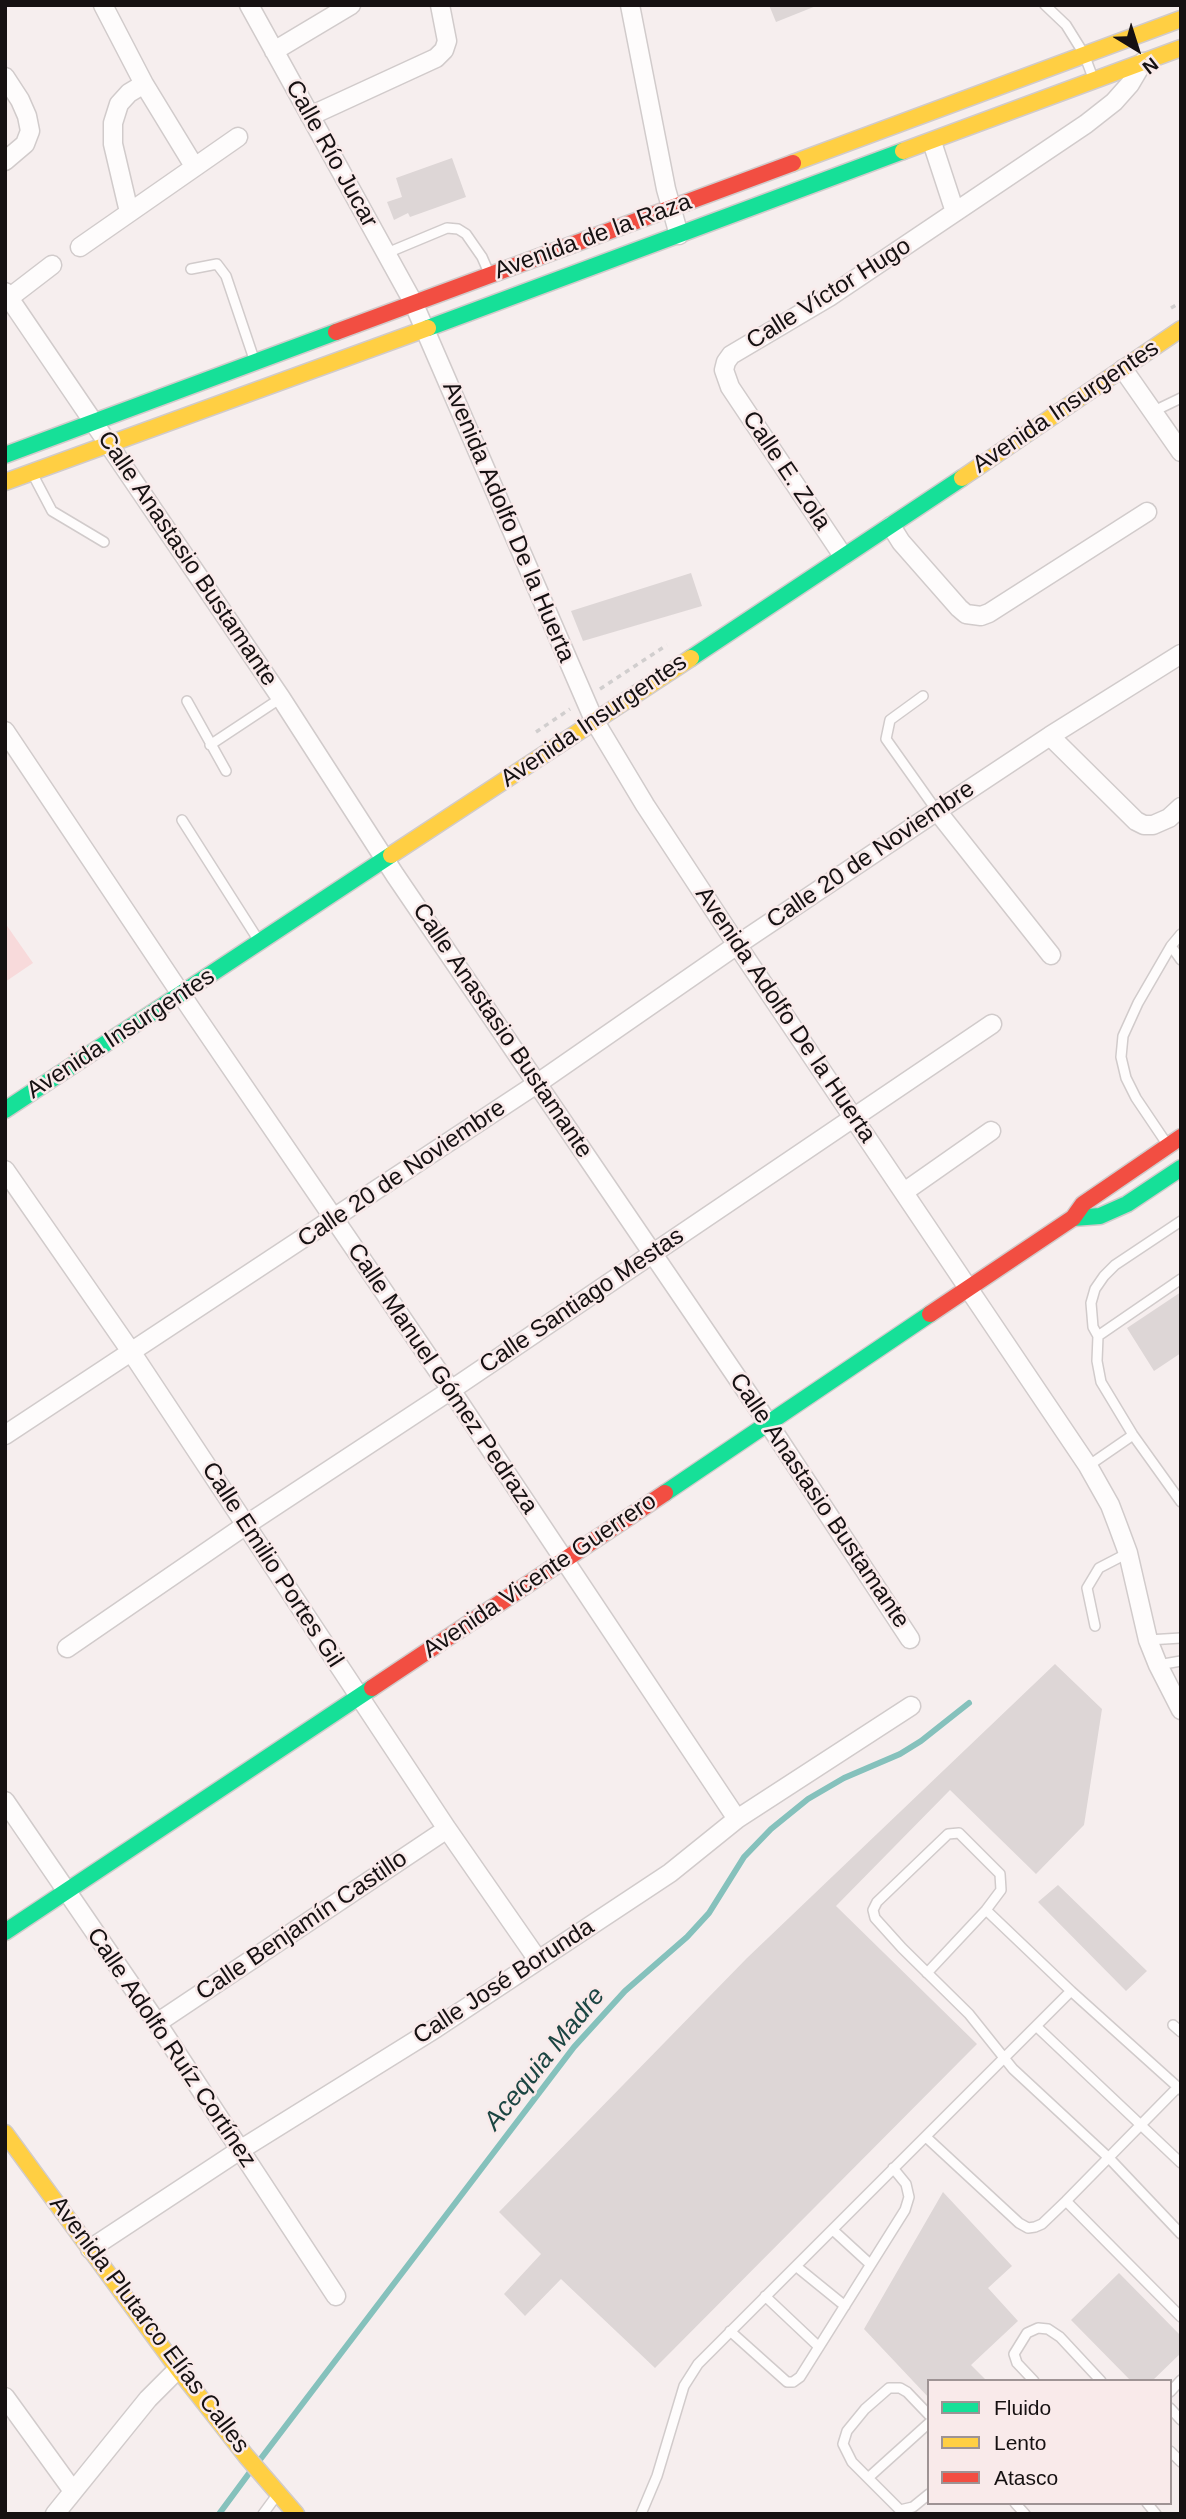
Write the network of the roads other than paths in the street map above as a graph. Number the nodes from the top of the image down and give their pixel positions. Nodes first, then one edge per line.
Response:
1 (103, 5) edge
2 (249, 5) edge
3 (351, 5) edge
4 (440, 5) edge
5 (629, 5) edge
6 (1045, 5) edge
7 (1181, 19) edge
8 (1181, 48) edge
9 (274, 51) junction
10 (1084, 54) junction
11 (1143, 62) junction
12 (5, 77) edge
13 (1094, 79) junction
14 (144, 84) junction
15 (310, 116) junction
16 (238, 137) dead end
17 (932, 142) junction
18 (5, 161) edge
19 (194, 166) junction
20 (671, 209) junction
21 (129, 212) junction
22 (955, 212) junction
23 (679, 236) junction
24 (80, 247) dead end
25 (387, 253) junction
26 (52, 265) dead end
27 (191, 269) dead end
28 (490, 274) junction
29 (7, 295) edge
30 (413, 302) junction
31 (425, 329) junction
32 (1181, 329) edge
33 (255, 363) junction
34 (1123, 369) junction
35 (730, 387) joint
36 (1181, 398) edge
37 (1154, 411) junction
38 (94, 422) junction
39 (109, 443) junction
40 (1181, 452) edge
41 (5, 455) edge
42 (31, 472) junction
43 (5, 482) edge
44 (1147, 512) dead end
45 (891, 526) junction
46 (104, 542) dead end
47 (843, 556) junction
48 (1181, 654) edge
49 (923, 696) dead end
50 (281, 698) junction
51 (187, 701) dead end
52 (594, 720) junction
53 (5, 731) edge
54 (1050, 736) junction
55 (210, 745) junction
56 (226, 771) dead end
57 (1181, 807) edge
58 (937, 811) junction
59 (182, 820) dead end
60 (386, 861) junction
61 (1181, 934) edge
62 (260, 942) junction
63 (737, 944) junction
64 (1171, 946) junction
65 (1051, 956) dead end
66 (1181, 960) edge
67 (181, 993) junction
68 (992, 1024) dead end
69 (538, 1083) junction
70 (5, 1110) edge
71 (853, 1118) junction
72 (991, 1131) dead end
73 (1175, 1141) edge
74 (1181, 1168) edge
75 (5, 1170) edge
76 (904, 1192) junction
77 (334, 1218) junction
78 (1073, 1218) junction
79 (1181, 1221) edge
80 (652, 1253) junction
81 (1181, 1279) edge
82 (969, 1288) junction
83 (1098, 1336) junction
84 (132, 1353) junction
85 (451, 1390) junction
86 (768, 1423) junction
87 (5, 1434) edge
88 (1133, 1435) junction
89 (1088, 1466) junction
90 (1181, 1502) edge
91 (246, 1525) junction
92 (1128, 1553) junction
93 (564, 1561) junction
94 (1095, 1626) dead end
95 (910, 1639) dead end
96 (1181, 1639) edge
97 (1148, 1640) junction
98 (67, 1648) dead end
99 (1181, 1661) edge
100 (1158, 1665) junction
101 (359, 1696) junction
102 (911, 1706) dead end
103 (1181, 1710) edge
104 (5, 1801) edge
105 (737, 1819) junction
106 (447, 1829) junction
107 (64, 1891) junction
108 (986, 1910) junction
109 (5, 1932) edge
110 (538, 1960) junction
111 (927, 1973) junction
112 (1071, 1992) junction
113 (157, 2023) junction
114 (1173, 2025) dead end
115 (1036, 2026) junction
116 (1181, 2032) edge
117 (1006, 2058) junction
118 (1179, 2089) edge
119 (1141, 2124) junction
120 (5, 2133) edge
121 (926, 2137) junction
122 (240, 2150) junction
123 (1109, 2158) junction
124 (1181, 2163) edge
125 (894, 2168) junction
126 (1066, 2201) junction
127 (834, 2231) junction
128 (1181, 2234) edge
129 (90, 2249) junction
130 (870, 2264) junction
131 (797, 2266) junction
132 (336, 2296) dead end
133 (765, 2296) junction
134 (845, 2306) junction
135 (1181, 2317) edge
136 (730, 2331) junction
137 (819, 2347) junction
138 (178, 2369) junction
139 (1032, 2379) edge
140 (1099, 2379) edge
141 (5, 2398) edge
142 (927, 2413) edge
143 (927, 2425) edge
144 (868, 2478) junction
145 (73, 2491) junction
146 (278, 2494) junction
147 (927, 2496) edge
148 (55, 2514) edge
149 (263, 2514) edge
150 (296, 2514) edge
151 (641, 2514) edge

1 - 14 street
2 - 9 street, Calle Río Jucar
3 - 9 street
4 - 15 street
5 - 20 street
6 - 10 lane
7 - 10 main road, Avenida de la Raza
8 - 11 main road, Avenida de la Raza
9 - 15 street, Calle Río Jucar
10 - 13 lane
10 - 20 main road, Avenida de la Raza
11 - 13 main road, Avenida de la Raza
11 - 22 street, Calle Víctor Hugo
12 - 18 street
13 - 17 main road, Avenida de la Raza
14 - 19 street
14 - 21 street
15 - 25 street, Calle Río Jucar
16 - 19 street
17 - 22 street
17 - 23 main road, Avenida de la Raza
19 - 21 street
20 - 23 street
20 - 28 main road, Avenida de la Raza
21 - 24 street
22 - 35 street, Calle Víctor Hugo
23 - 31 main road, Avenida de la Raza
25 - 28 lane
25 - 30 street, Calle Río Jucar
26 - 29 street
27 - 33 lane
28 - 30 main road, Avenida de la Raza
29 - 38 street, Calle Anastasio Bustamante
30 - 31 street, Avenida Adolfo De la Huerta
30 - 33 main road, Avenida de la Raza
31 - 39 main road, Avenida de la Raza
31 - 52 street, Avenida Adolfo De la Huerta
32 - 34 main road, Avenida Insurgentes
33 - 38 main road, Avenida de la Raza
34 - 37 street
34 - 45 main road, Avenida Insurgentes
35 - 47 street, Calle E. Zola
36 - 37 lane
37 - 40 street
38 - 39 street, Calle Anastasio Bustamante
38 - 41 main road, Avenida de la Raza
39 - 42 main road, Avenida de la Raza
39 - 50 street, Calle Anastasio Bustamante
42 - 43 main road, Avenida de la Raza
42 - 46 lane
44 - 45 street
45 - 47 main road, Avenida Insurgentes
47 - 52 main road, Avenida Insurgentes
48 - 54 street, Calle 20 de Noviembre
49 - 58 lane
50 - 55 lane
50 - 60 street, Calle Anastasio Bustamante
51 - 55 lane
52 - 60 main road, Avenida Insurgentes
52 - 63 street, Avenida Adolfo De la Huerta
53 - 67 street, Calle Manuel Gómez Pedraza
54 - 57 street
54 - 58 street, Calle 20 de Noviembre
55 - 56 lane
58 - 63 street, Calle 20 de Noviembre
58 - 65 street
59 - 62 lane
60 - 62 main road, Avenida Insurgentes
60 - 69 street, Calle Anastasio Bustamante
61 - 64 lane
62 - 67 main road, Avenida Insurgentes
63 - 69 street, Calle 20 de Noviembre
63 - 71 street, Avenida Adolfo De la Huerta
64 - 66 lane
64 - 73 lane
67 - 70 main road, Avenida Insurgentes
67 - 77 street, Calle Manuel Gómez Pedraza
68 - 71 street, Calle Santiago Mestas
69 - 77 street, Calle 20 de Noviembre
69 - 80 street, Calle Anastasio Bustamante
71 - 76 street, Avenida Adolfo De la Huerta
71 - 80 street, Calle Santiago Mestas
72 - 76 street
73 - 78 main road, Avenida Vicente Guerrero
74 - 78 main road, Avenida Vicente Guerrero
75 - 84 street, Calle Emilio Portes Gil
76 - 82 street, Avenida Adolfo De la Huerta
77 - 84 street, Calle 20 de Noviembre
77 - 85 street, Calle Manuel Gómez Pedraza
78 - 82 main road, Avenida Vicente Guerrero
79 - 83 lane
80 - 85 street, Calle Santiago Mestas
80 - 86 street, Calle Anastasio Bustamante
81 - 83 lane
82 - 86 main road, Avenida Vicente Guerrero
82 - 89 street, Avenida Adolfo De la Huerta
83 - 88 lane
84 - 87 street, Calle 20 de Noviembre
84 - 91 street, Calle Emilio Portes Gil
85 - 91 street, Calle Santiago Mestas
85 - 93 street, Calle Manuel Gómez Pedraza
86 - 93 main road, Avenida Vicente Guerrero
86 - 95 street, Calle Anastasio Bustamante
88 - 89 lane
88 - 90 lane
89 - 92 street, Avenida Adolfo De la Huerta
91 - 98 street, Calle Santiago Mestas
91 - 101 street, Calle Emilio Portes Gil
92 - 94 lane
92 - 97 street, Avenida Adolfo De la Huerta
93 - 101 main road, Avenida Vicente Guerrero
93 - 105 street, Calle Manuel Gómez Pedraza
96 - 97 lane
97 - 100 street, Avenida Adolfo De la Huerta
99 - 100 lane
100 - 103 street, Avenida Adolfo De la Huerta
101 - 106 street, Calle Emilio Portes Gil
101 - 107 main road, Avenida Vicente Guerrero
102 - 105 street, Calle José Borunda
104 - 107 street, Calle Adolfo Ruíz Cortínez
105 - 110 street, Calle José Borunda
106 - 110 street, Calle Emilio Portes Gil
106 - 113 street, Calle Benjamín Castillo
107 - 109 main road, Avenida Vicente Guerrero
107 - 113 street, Calle Adolfo Ruíz Cortínez
108 - 111 lane
108 - 111 lane
108 - 112 lane
110 - 122 street, Calle José Borunda
111 - 117 lane
112 - 115 lane
112 - 118 lane
113 - 122 street, Calle Adolfo Ruíz Cortínez
114 - 116 lane
115 - 117 lane
115 - 119 lane
117 - 121 lane
117 - 123 lane
118 - 119 lane
119 - 123 lane
119 - 124 lane
120 - 129 main road, Avenida Plutarco Elías Calles
121 - 125 lane
121 - 126 lane
122 - 129 street, Calle José Borunda
122 - 132 street, Calle Adolfo Ruíz Cortínez
123 - 126 lane
123 - 128 lane
125 - 127 lane
125 - 130 lane
126 - 135 lane
127 - 130 lane
127 - 131 lane
129 - 138 main road, Avenida Plutarco Elías Calles
130 - 134 lane
131 - 133 lane
131 - 134 lane
133 - 136 lane
133 - 137 lane
134 - 137 lane
136 - 137 lane
136 - 151 lane
138 - 145 street
138 - 146 main road, Avenida Plutarco Elías Calles
139 - 140 lane
141 - 145 street
142 - 144 lane
143 - 144 lane
144 - 147 lane
145 - 148 street
146 - 149 lane
146 - 150 main road, Avenida Plutarco Elías Calles

